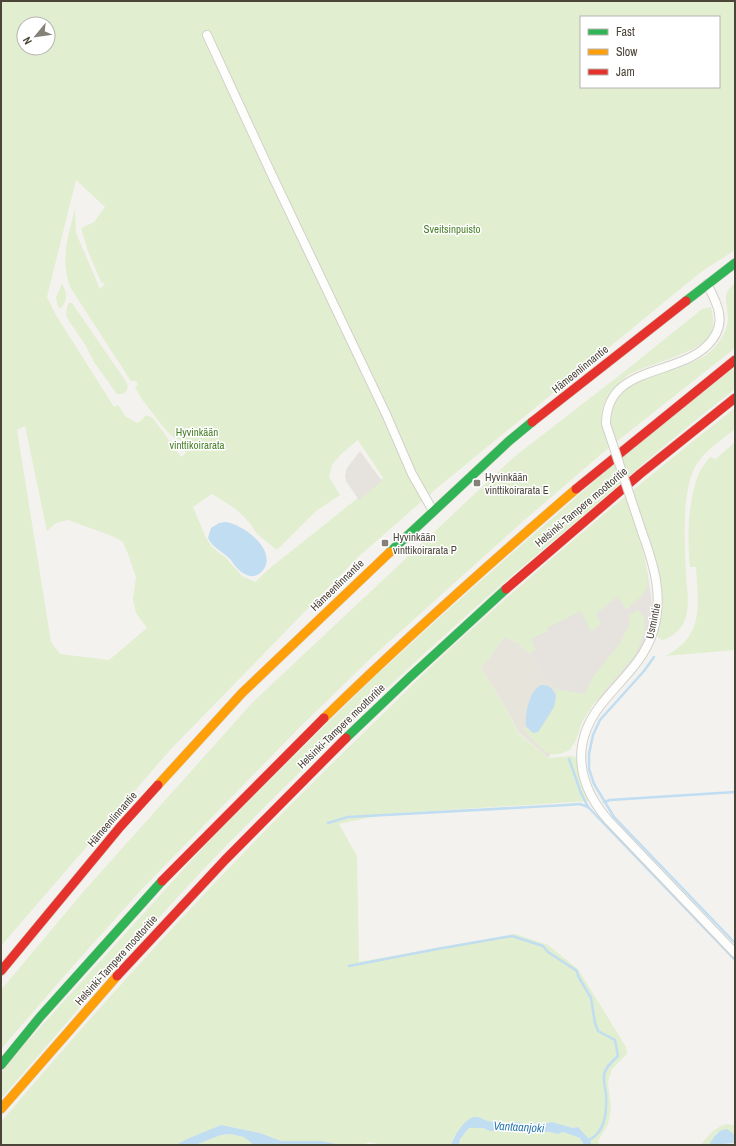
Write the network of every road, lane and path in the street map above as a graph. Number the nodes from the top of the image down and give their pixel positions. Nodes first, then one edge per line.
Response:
1 (207, 35) dead end
2 (735, 263) edge
3 (707, 284) junction
4 (735, 360) edge
5 (735, 398) edge
6 (433, 511) junction
7 (735, 953) edge
8 (1, 971) edge
9 (1, 1065) edge
10 (1, 1110) edge

1 - 6 street
2 - 3 main road, Hämeenlinnantie
3 - 6 main road, Hämeenlinnantie
3 - 7 street, Usmintie, bridge
4 - 9 main road, Helsinki-Tampere moottoritie
5 - 10 main road, Helsinki-Tampere moottoritie
6 - 8 main road, Hämeenlinnantie

